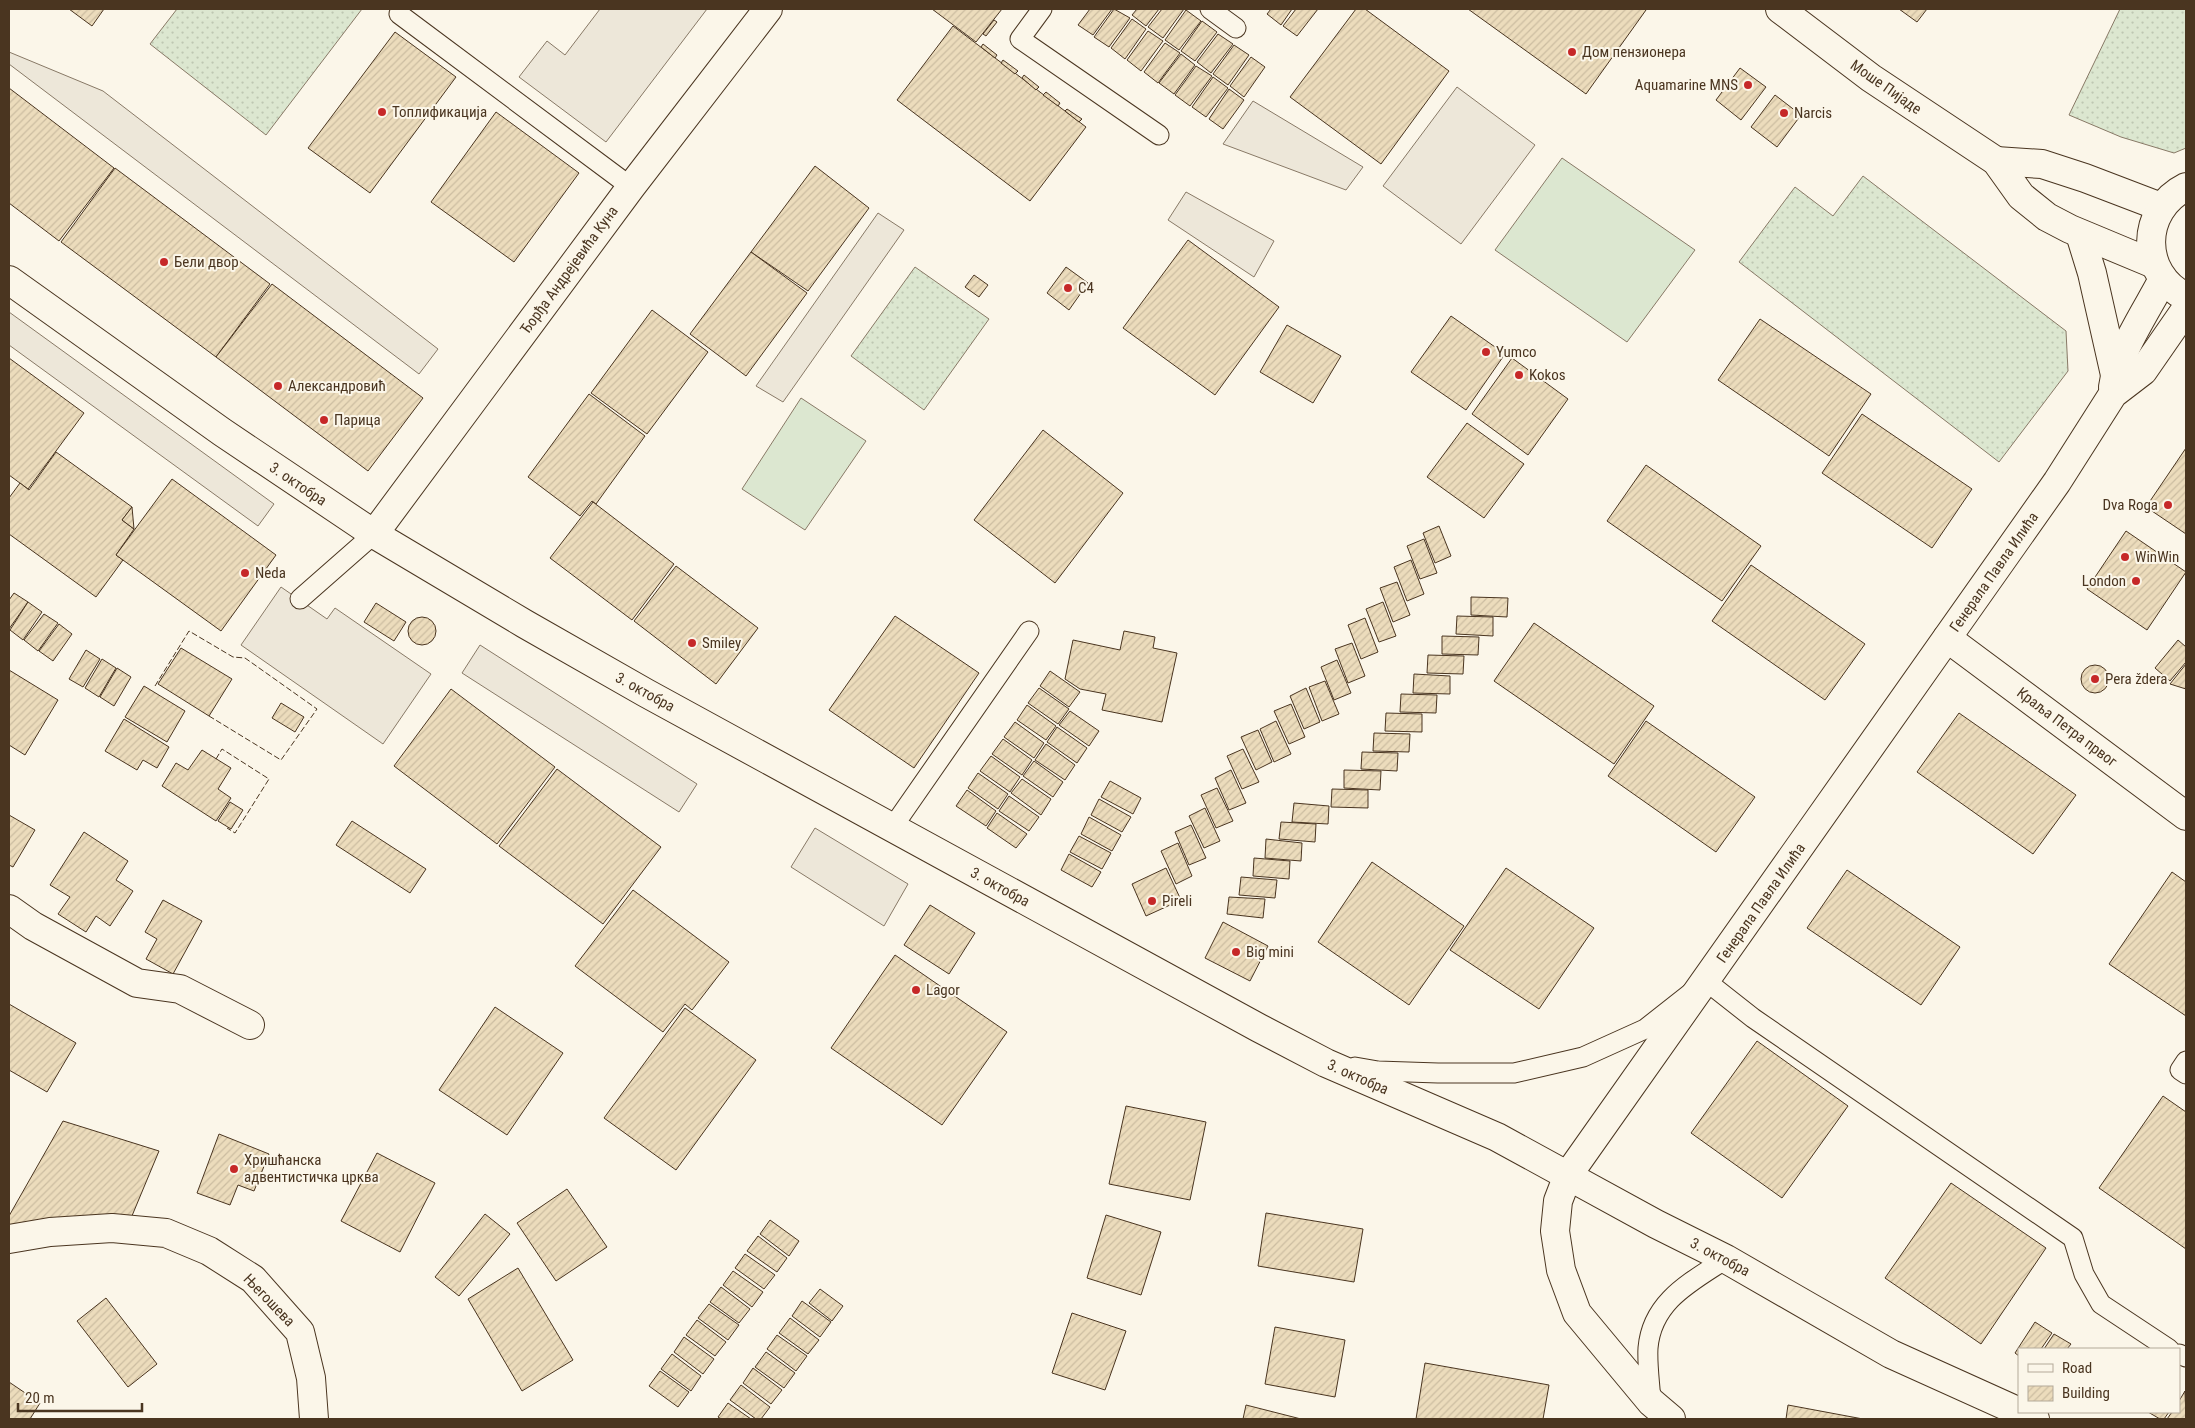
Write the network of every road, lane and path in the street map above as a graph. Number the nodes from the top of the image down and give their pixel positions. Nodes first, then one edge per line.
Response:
1 (768, 9) edge
2 (1042, 9) edge
3 (1210, 9) edge
4 (1780, 9) edge
5 (399, 14) dead end
6 (1236, 28) dead end
7 (1159, 135) dead end
8 (1996, 161) junction
9 (631, 187) junction
10 (2186, 187) edge
11 (2161, 207) junction
12 (2080, 234) junction
13 (2159, 271) junction
14 (9, 280) edge
15 (2186, 297) edge
16 (2186, 309) edge
17 (2114, 384) junction
18 (374, 534) junction
19 (300, 599) dead end
20 (1029, 631) dead end
21 (1947, 638) junction
22 (2186, 816) edge
23 (892, 828) junction
24 (9, 909) edge
25 (1706, 981) junction
26 (250, 1025) dead end
27 (2186, 1061) edge
28 (1326, 1063) junction
29 (2186, 1074) edge
30 (1568, 1175) junction
31 (9, 1239) edge
32 (1726, 1259) junction
33 (2168, 1348) edge
34 (1651, 1402) junction
35 (2018, 1411) edge
36 (2022, 1413) edge
37 (314, 1419) edge
38 (1671, 1419) edge
39 (2035, 1419) edge

1 - 9 street, Ђорђа Андрејевића Куна
2 - 7 lane
3 - 6 lane
4 - 8 street, Моше Пијаде
5 - 9 lane
8 - 11 street, Моше Пијаде
8 - 12 street, Моше Пијаде
9 - 18 street, Ђорђа Андрејевића Куна
10 - 11 street
11 - 13 street
12 - 13 street, Моше Пијаде
12 - 17 street
13 - 15 street, Моше Пијаде
13 - 17 street, Генерала Павла Илића
14 - 18 street, 3. октобра
16 - 17 street, Генерала Павла Илића
17 - 21 street, Генерала Павла Илића
18 - 19 lane
18 - 23 street, 3. октобра
20 - 23 lane
21 - 22 street, Краља Петра првог
21 - 25 street, Генерала Павла Илића
23 - 28 street, 3. октобра
24 - 26 street
25 - 28 lane
25 - 30 street, Генерала Павла Илића
25 - 33 lane
27 - 29 lane
28 - 30 street, 3. октобра
30 - 32 street, 3. октобра
30 - 34 street, Генерала Павла Илића
31 - 37 street, Његошева
32 - 34 lane
32 - 35 street, 3. октобра
34 - 38 street, Генерала Павла Илића
36 - 39 street, 3. октобра

